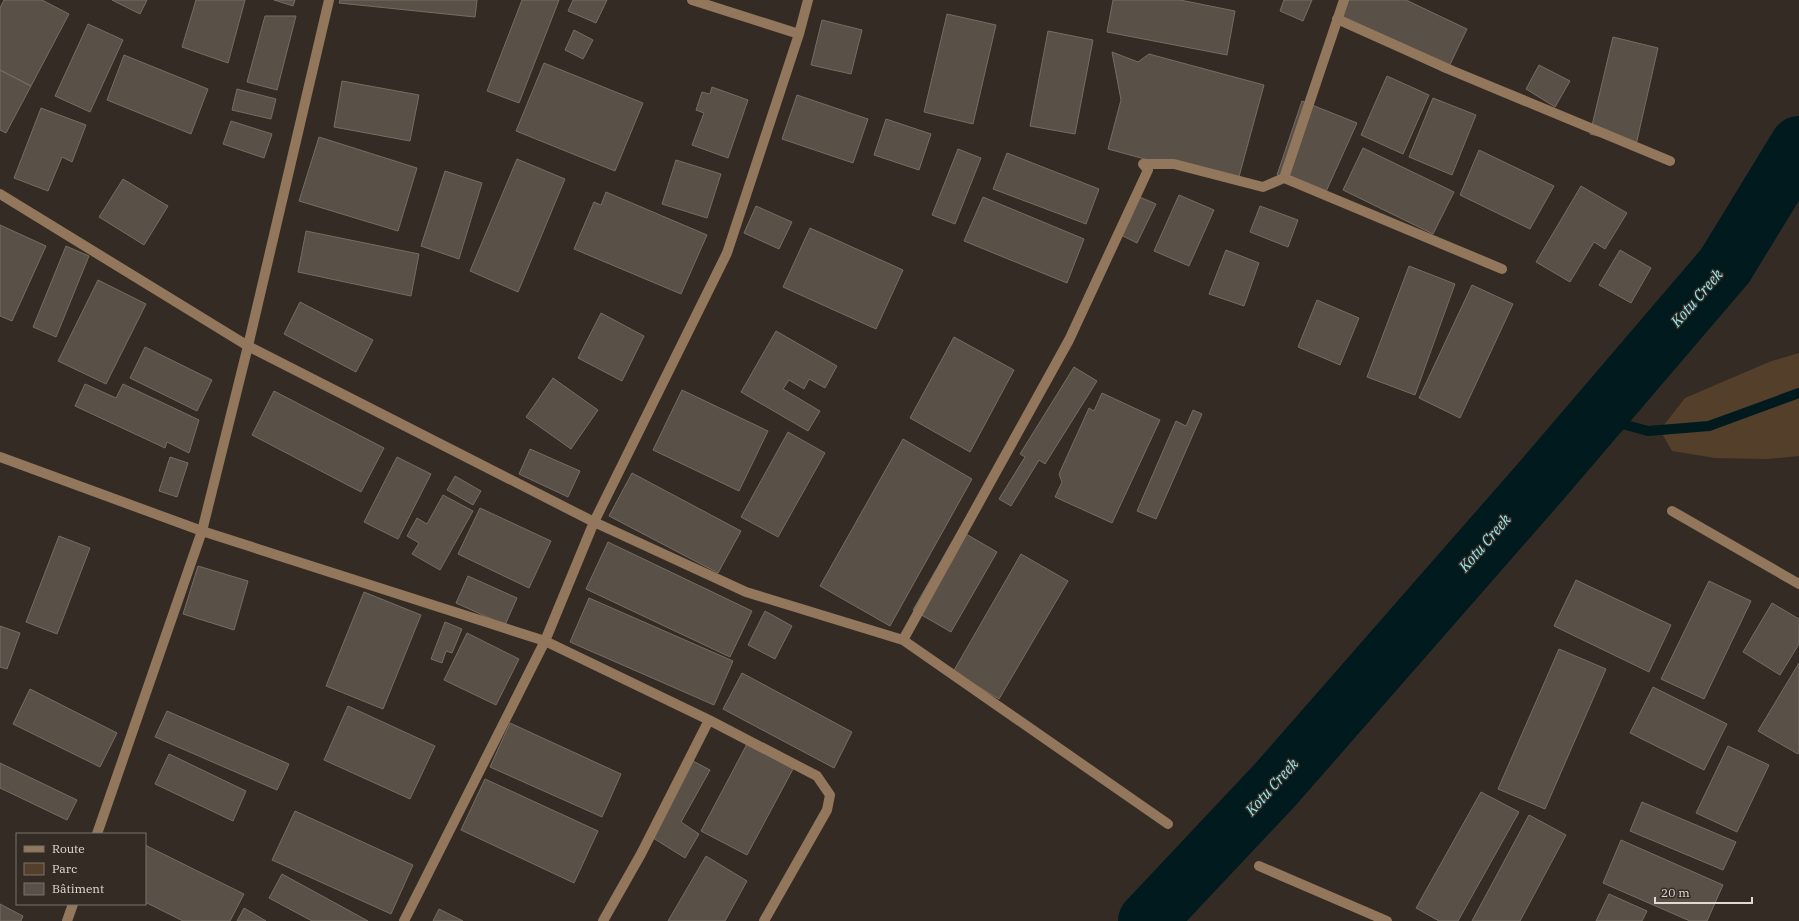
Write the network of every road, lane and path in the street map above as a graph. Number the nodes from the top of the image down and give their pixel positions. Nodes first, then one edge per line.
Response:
1 (330, 0) edge
2 (692, 0) edge
3 (808, 0) edge
4 (1344, 0) edge
5 (1337, 19) junction
6 (799, 34) junction
7 (1670, 161) dead end
8 (1284, 178) junction
9 (0, 194) edge
10 (1502, 269) dead end
11 (248, 346) junction
12 (0, 457) edge
13 (1672, 511) dead end
14 (594, 522) junction
15 (202, 531) junction
16 (1799, 584) edge
17 (903, 640) junction
18 (545, 641) junction
19 (709, 720) junction
20 (1168, 824) dead end
21 (97, 833) edge
22 (1259, 866) dead end
23 (72, 905) edge
24 (67, 921) edge
25 (404, 921) edge
26 (603, 921) edge
27 (764, 921) edge
28 (1387, 921) edge

1 - 11 street
2 - 6 street
3 - 6 street
4 - 5 street
5 - 7 street
5 - 8 street
6 - 14 street
8 - 10 street
8 - 17 street
9 - 11 street
11 - 14 street
11 - 15 street
12 - 15 street
13 - 16 street
14 - 17 street
14 - 18 street
15 - 18 street
15 - 21 street
17 - 20 street
18 - 19 street
18 - 25 street
19 - 26 street
19 - 27 street
22 - 28 street
23 - 24 street

